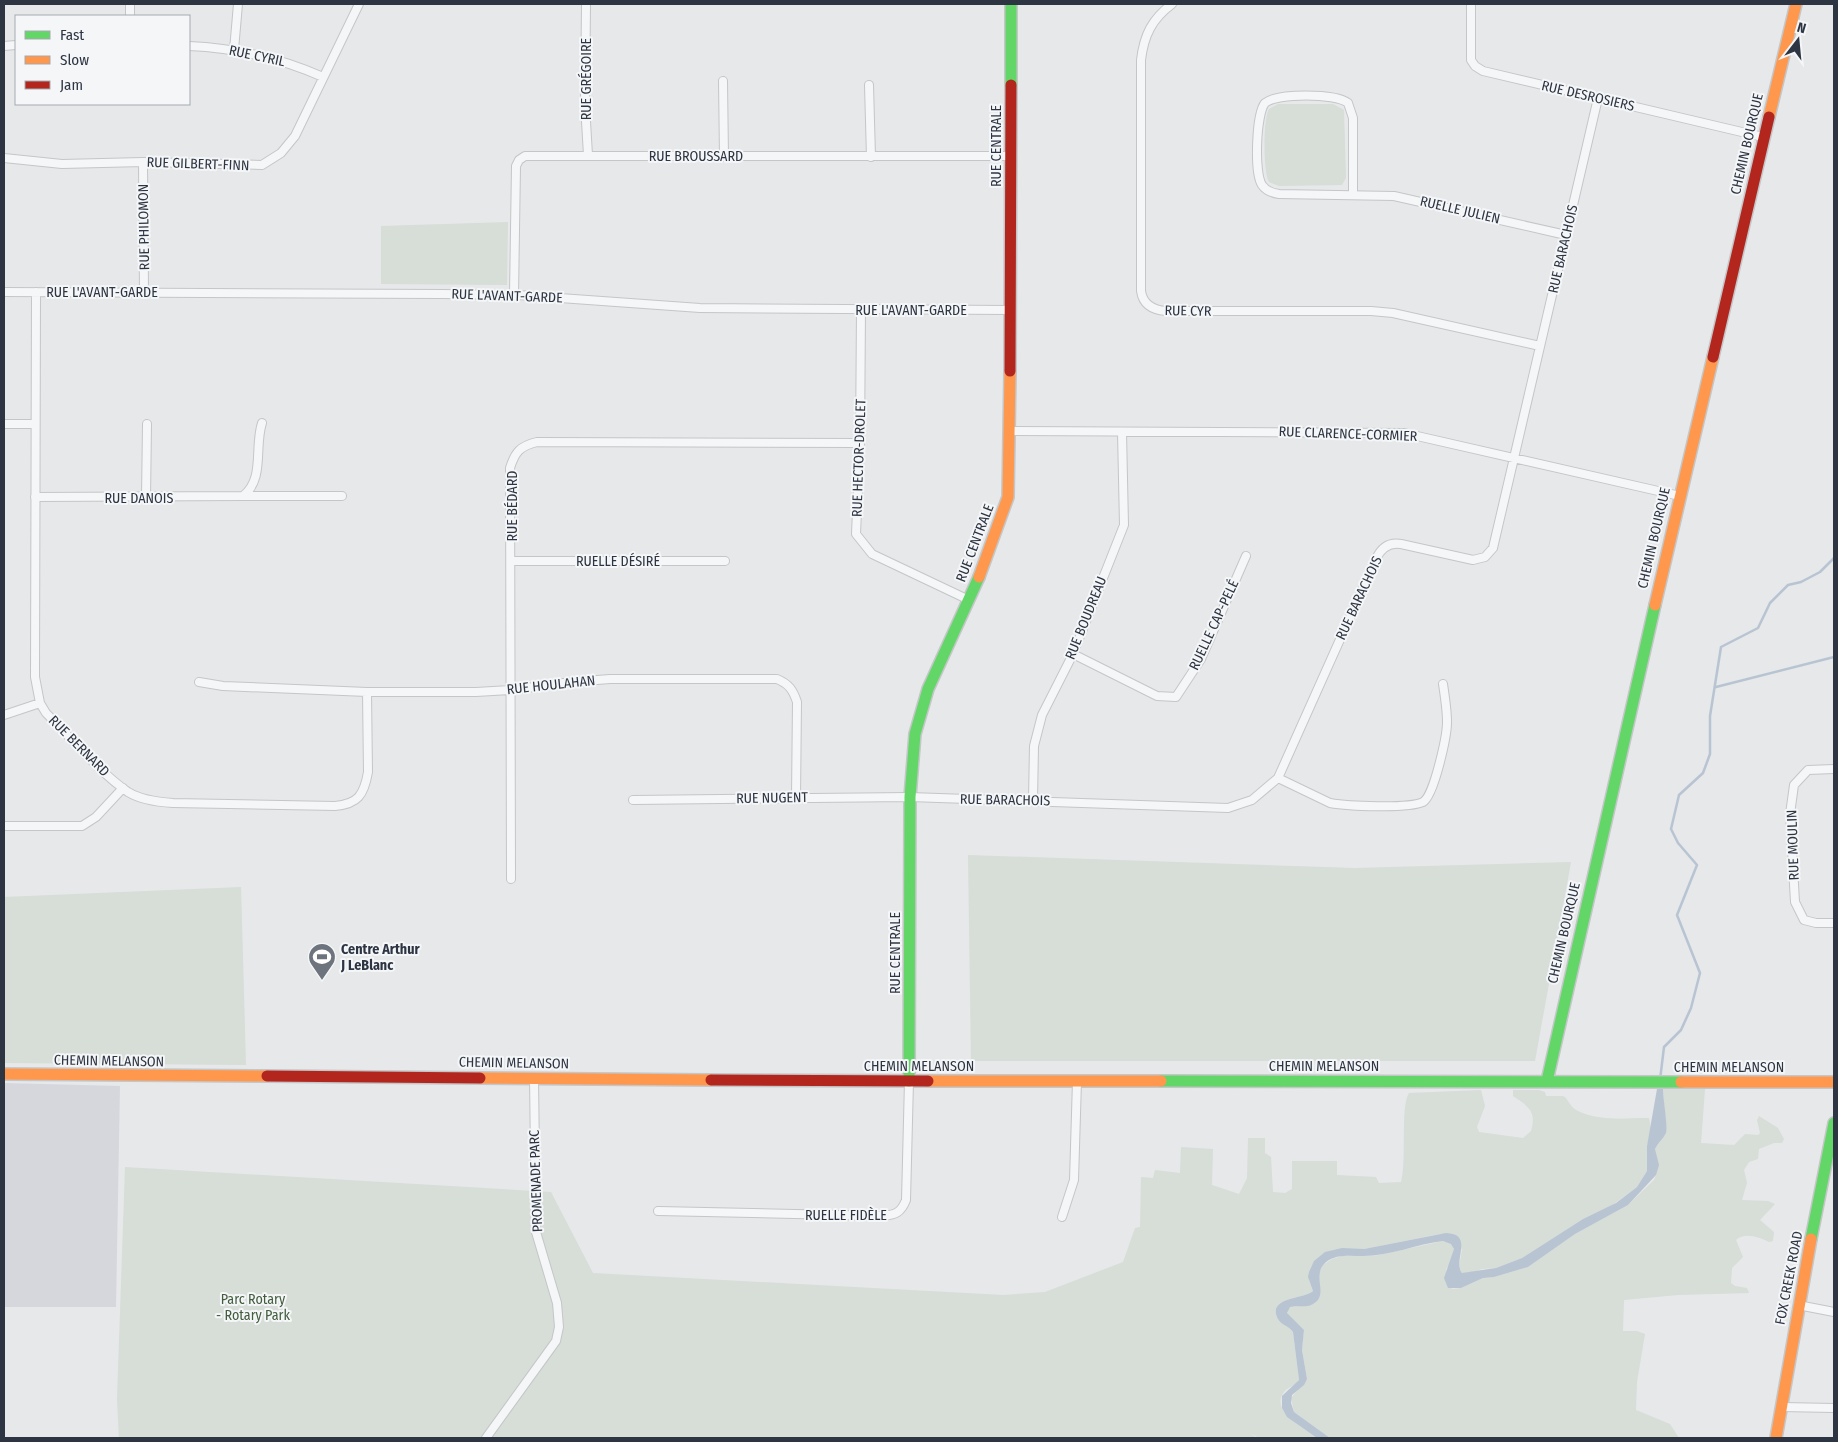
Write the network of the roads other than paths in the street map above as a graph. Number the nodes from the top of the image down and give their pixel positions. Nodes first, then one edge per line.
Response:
1 (238, 4) edge
2 (359, 4) edge
3 (586, 4) edge
4 (1011, 4) edge
5 (1172, 4) edge
6 (1470, 4) edge
7 (1796, 4) edge
8 (190, 46) edge
9 (234, 50) junction
10 (323, 77) junction
11 (724, 81) dead end
12 (869, 85) dead end
13 (1598, 98) junction
14 (1763, 137) junction
15 (588, 155) junction
16 (1011, 156) junction
17 (724, 157) junction
18 (871, 157) junction
19 (4, 158) edge
20 (143, 162) junction
21 (1353, 194) junction
22 (1566, 235) junction
23 (4, 292) edge
24 (36, 292) junction
25 (144, 292) junction
26 (514, 295) junction
27 (861, 310) junction
28 (1010, 310) junction
29 (1540, 346) junction
30 (262, 423) dead end
31 (4, 424) edge
32 (34, 424) junction
33 (147, 424) dead end
34 (1010, 431) junction
35 (1122, 432) junction
36 (860, 443) junction
37 (1515, 457) junction
38 (243, 496) junction
39 (342, 496) dead end
40 (1680, 496) junction
41 (35, 497) junction
42 (146, 498) junction
43 (1246, 556) dead end
44 (512, 561) junction
45 (725, 561) dead end
46 (969, 600) junction
47 (1072, 654) junction
48 (199, 682) dead end
49 (1443, 684) dead end
50 (512, 690) junction
51 (367, 692) junction
52 (40, 703) junction
53 (4, 715) edge
54 (1834, 769) edge
55 (1278, 778) junction
56 (123, 788) junction
57 (910, 797) junction
58 (796, 798) junction
59 (633, 800) dead end
60 (1033, 800) junction
61 (4, 826) edge
62 (511, 879) dead end
63 (1834, 923) edge
64 (4, 1074) edge
65 (534, 1078) junction
66 (909, 1081) junction
67 (1076, 1081) junction
68 (1547, 1081) junction
69 (1834, 1082) edge
70 (1834, 1123) edge
71 (658, 1211) dead end
72 (1062, 1217) dead end
73 (1798, 1305) junction
74 (1834, 1312) edge
75 (1782, 1407) junction
76 (1834, 1408) edge
77 (486, 1438) edge
78 (1776, 1438) edge

1 - 9 street
2 - 10 street, RUE GILBERT-FINN
3 - 15 street, RUE GRÉGOIRE
4 - 16 street, RUE CENTRALE
5 - 29 street, RUE CYR
6 - 13 street, RUE DESROSIERS
7 - 14 street, CHEMIN BOURQUE
8 - 9 street, RUE CYRIL
9 - 10 street, RUE CYRIL
10 - 20 street, RUE GILBERT-FINN
11 - 17 street
12 - 18 street
13 - 14 street, RUE DESROSIERS
13 - 22 street, RUE BARACHOIS
14 - 40 street, CHEMIN BOURQUE
15 - 17 street, RUE BROUSSARD
15 - 26 street, RUE BROUSSARD
16 - 18 street, RUE BROUSSARD
16 - 28 street, RUE CENTRALE
17 - 18 street, RUE BROUSSARD
19 - 20 street, RUE GILBERT-FINN
20 - 25 street, RUE PHILOMON
21 - 21 street, RUELLE JULIEN
21 - 22 street, RUELLE JULIEN
22 - 29 street, RUE BARACHOIS
23 - 24 street, RUE L'AVANT-GARDE
24 - 25 street, RUE L'AVANT-GARDE
24 - 32 street, RUE BERNARD
25 - 26 street, RUE L'AVANT-GARDE
26 - 27 street, RUE L'AVANT-GARDE
27 - 28 street, RUE L'AVANT-GARDE
27 - 36 street, RUE HECTOR-DROLET
28 - 34 street, RUE CENTRALE
29 - 37 street, RUE BARACHOIS
30 - 38 street
31 - 32 street
32 - 41 street, RUE BERNARD
33 - 42 street
34 - 35 street, RUE CLARENCE-CORMIER
34 - 46 street, RUE CENTRALE
35 - 37 street, RUE CLARENCE-CORMIER
35 - 47 street, RUE BOUDREAU
36 - 44 street, RUE BÉDARD
36 - 46 street, RUE HECTOR-DROLET
37 - 40 street, RUE CLARENCE-CORMIER
37 - 55 street, RUE BARACHOIS
38 - 39 street, RUE DANOIS
38 - 42 street, RUE DANOIS
40 - 68 street, CHEMIN BOURQUE
41 - 42 street, RUE DANOIS
41 - 52 street, RUE BERNARD
43 - 47 street, RUELLE CAP-PELÉ
44 - 45 street, RUELLE DÉSIRÉ
44 - 50 street, RUE BÉDARD
46 - 57 street, RUE CENTRALE
47 - 60 street, RUE BOUDREAU
48 - 51 street, RUE HOULAHAN
49 - 55 street
50 - 51 street, RUE HOULAHAN
50 - 58 street, RUE HOULAHAN
50 - 62 street, RUE BÉDARD
51 - 56 street, RUE BERNARD
52 - 53 street
52 - 56 street, RUE BERNARD
54 - 63 street, RUE MOULIN
55 - 60 street, RUE BARACHOIS
56 - 61 street
57 - 58 street, RUE NUGENT
57 - 60 street, RUE BARACHOIS
57 - 66 street, RUE CENTRALE
58 - 59 street, RUE NUGENT
64 - 65 street, CHEMIN MELANSON
65 - 66 street, CHEMIN MELANSON
65 - 77 street, PROMENADE PARC
66 - 67 street, CHEMIN MELANSON
66 - 71 street, RUELLE FIDÈLE
67 - 68 street, CHEMIN MELANSON
67 - 72 street
68 - 69 street, CHEMIN MELANSON
70 - 73 street, FOX CREEK ROAD
73 - 74 street
73 - 75 street, FOX CREEK ROAD
75 - 76 street
75 - 78 street, FOX CREEK ROAD

